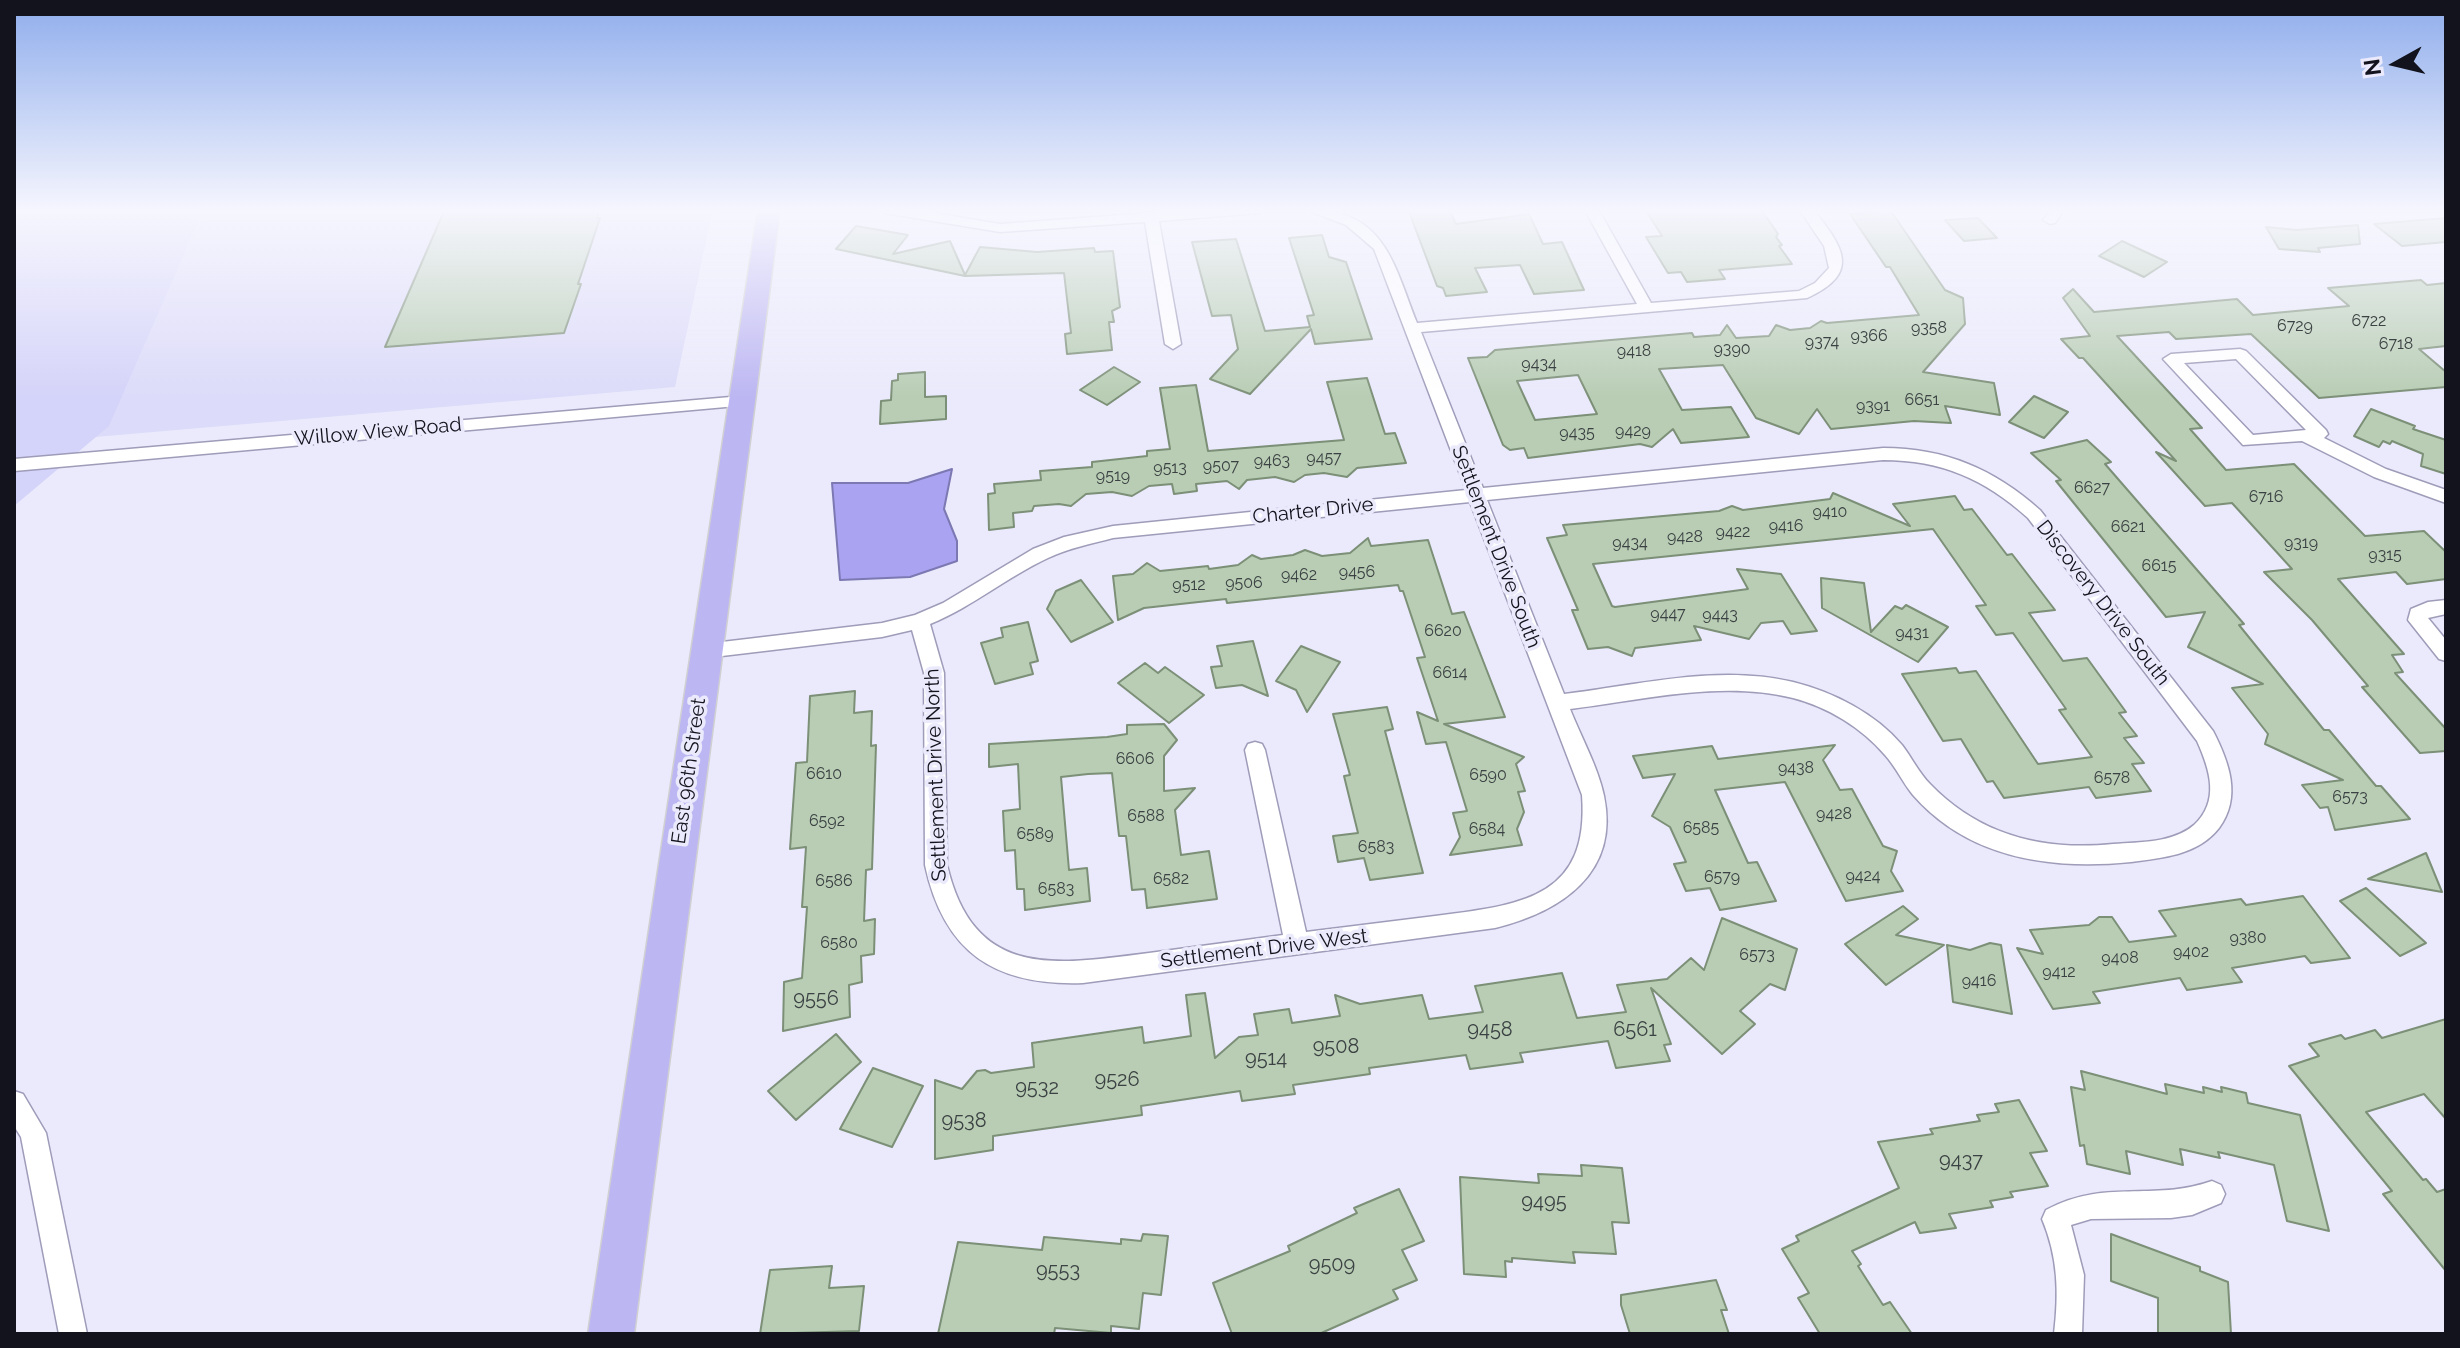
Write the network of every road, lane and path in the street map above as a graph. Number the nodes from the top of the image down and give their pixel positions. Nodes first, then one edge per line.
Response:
1 (760, 272) edge
2 (1161, 272) edge
3 (1390, 272) edge
4 (1626, 272) edge
5 (1834, 272) edge
6 (1647, 309) junction
7 (1411, 328) junction
8 (1173, 344) dead end
9 (742, 401) junction
10 (2305, 436) junction
11 (1942, 459) joint
12 (14, 465) edge
13 (1477, 495) junction
14 (2446, 497) edge
15 (2446, 607) edge
16 (919, 621) junction
17 (705, 651) junction
18 (2446, 654) edge
19 (1557, 703) junction
20 (1255, 750) dead end
21 (1573, 881) joint
22 (958, 926) joint
23 (1297, 944) junction
24 (14, 1103) edge
25 (2212, 1194) dead end
26 (73, 1334) edge
27 (611, 1334) edge
28 (2068, 1334) edge

1 - 9 main road, East 96th Street
2 - 8 street
3 - 7 street, Settlement Drive South
4 - 6 street
5 - 6 street
6 - 7 street
7 - 13 street, Settlement Drive South
9 - 12 street, Willow View Road
9 - 17 main road, East 96th Street
10 - 10 street
10 - 14 street
11 - 13 street, Charter Drive
11 - 19 street, Discovery Drive South
13 - 16 street, Charter Drive
13 - 19 street, Settlement Drive South
15 - 18 street
16 - 17 street, Charter Drive
16 - 22 street, Settlement Drive North
17 - 27 main road, East 96th Street
19 - 21 street, Settlement Drive South
20 - 23 street
21 - 23 street, Settlement Drive West
22 - 23 street, Settlement Drive West
24 - 26 street
25 - 28 street

